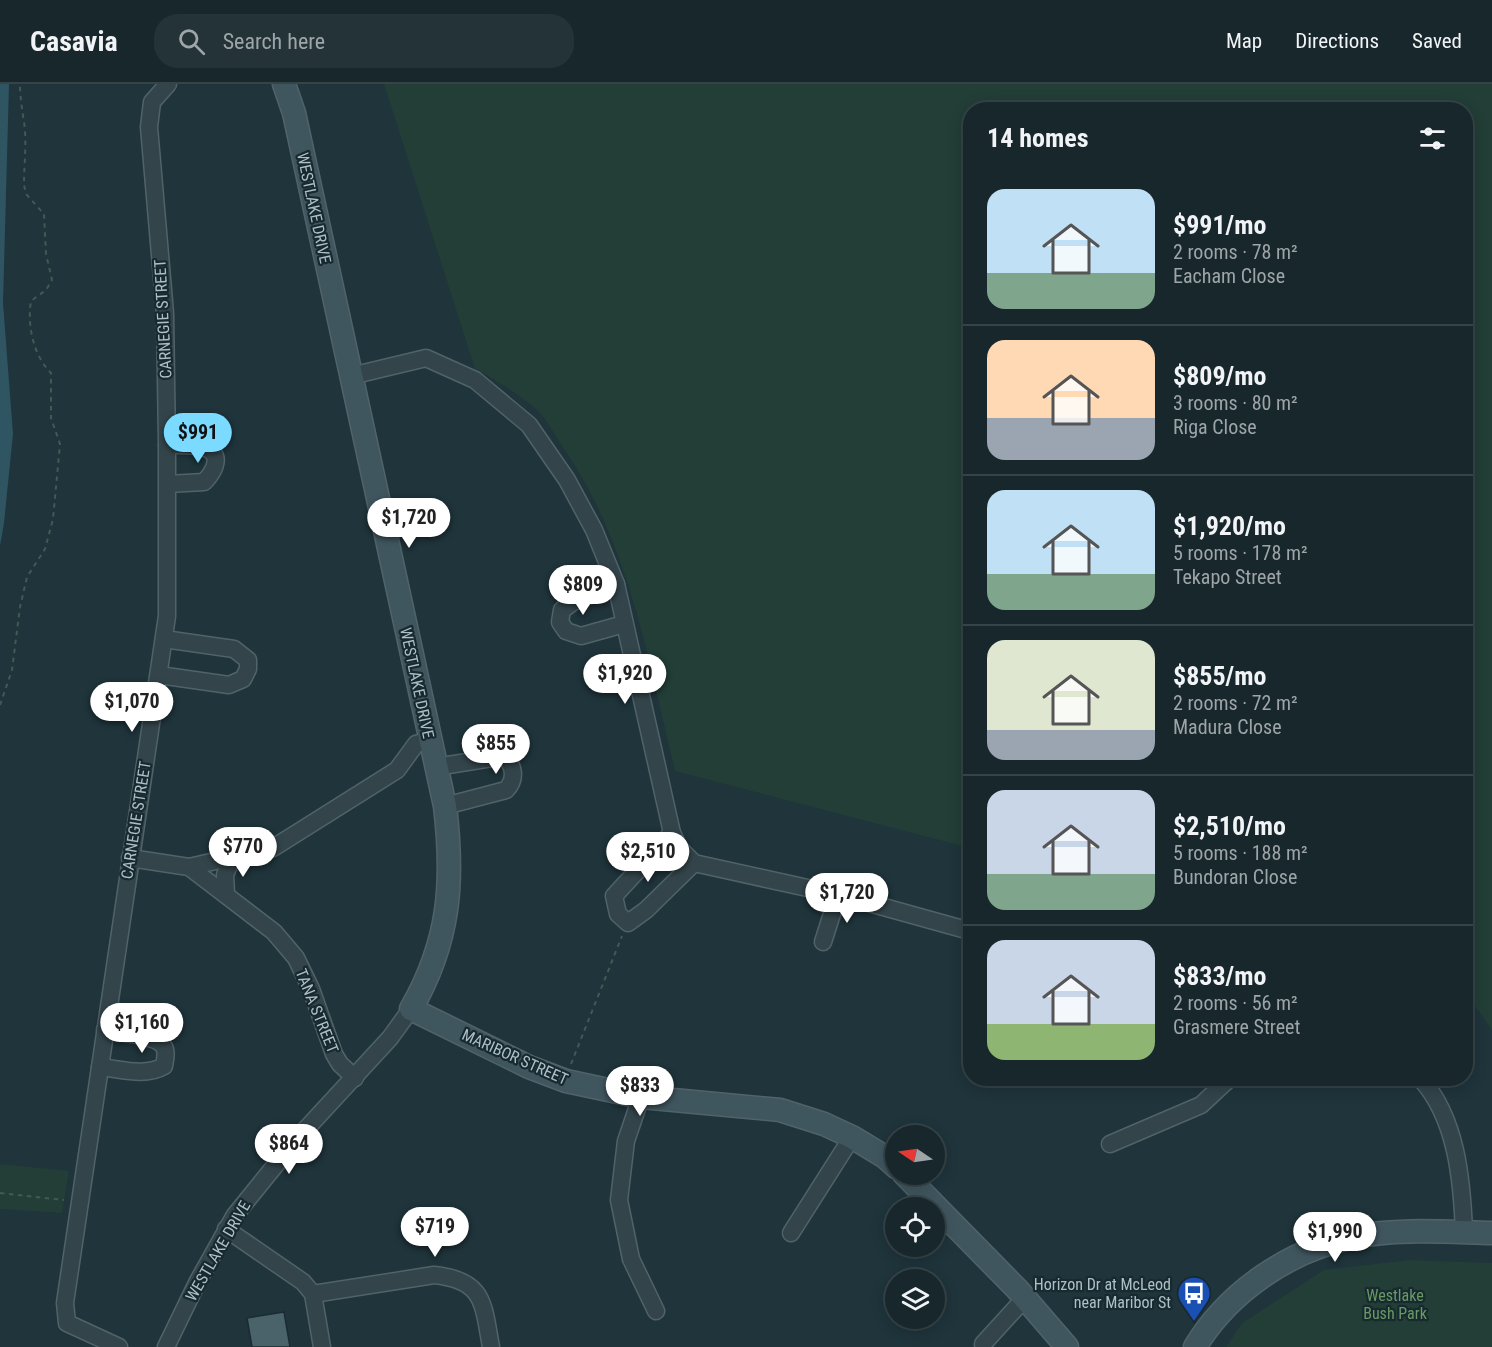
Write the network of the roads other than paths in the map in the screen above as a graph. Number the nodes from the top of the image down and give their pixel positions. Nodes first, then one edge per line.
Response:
1 (284, 84) edge
2 (163, 85) edge
3 (351, 376) junction
4 (167, 445) junction
5 (168, 484) junction
6 (616, 584) junction
7 (624, 624) junction
8 (164, 639) junction
9 (159, 675) junction
10 (430, 740) junction
11 (436, 767) junction
12 (444, 806) junction
13 (672, 833) junction
14 (130, 858) junction
15 (232, 858) junction
16 (694, 863) junction
17 (189, 867) junction
18 (226, 894) junction
19 (838, 895) junction
20 (963, 929) edge
21 (823, 942) dead end
22 (411, 1009) junction
23 (105, 1030) junction
24 (100, 1066) junction
25 (355, 1078) junction
26 (1221, 1086) edge
27 (1427, 1086) edge
28 (642, 1097) junction
29 (852, 1137) junction
30 (1110, 1144) dead end
31 (885, 1157) edge
32 (915, 1185) edge
33 (226, 1229) junction
34 (1464, 1232) junction
35 (791, 1233) dead end
36 (1492, 1233) edge
37 (313, 1294) junction
38 (1025, 1298) junction
39 (656, 1311) dead end
40 (983, 1344) dead end
41 (119, 1347) edge
42 (166, 1347) edge
43 (322, 1347) edge
44 (491, 1347) edge
45 (1067, 1347) edge
46 (1195, 1347) edge

1 - 3 street, WESTLAKE DRIVE
2 - 4 street, CARNEGIE STREET
3 - 6 street
3 - 10 street, WESTLAKE DRIVE
4 - 5 street, CARNEGIE STREET
4 - 5 street
5 - 8 street, CARNEGIE STREET
6 - 7 street
6 - 7 street
7 - 13 street
8 - 9 street, CARNEGIE STREET
8 - 9 street
9 - 14 street, CARNEGIE STREET
10 - 11 street, WESTLAKE DRIVE
10 - 15 street
11 - 12 street, WESTLAKE DRIVE
11 - 12 street
12 - 22 street, WESTLAKE DRIVE
13 - 16 street
13 - 16 street
14 - 17 street, TANA STREET
14 - 23 street, CARNEGIE STREET
15 - 17 street
15 - 18 street
16 - 19 street
17 - 18 street, TANA STREET
18 - 25 street, TANA STREET
19 - 20 street
19 - 21 street
22 - 25 street, WESTLAKE DRIVE
22 - 28 street, MARIBOR STREET
23 - 24 street, CARNEGIE STREET
23 - 24 street
24 - 41 street, CARNEGIE STREET
25 - 33 street, WESTLAKE DRIVE
26 - 30 street
27 - 34 street
28 - 29 street, MARIBOR STREET
28 - 39 street
29 - 31 street, MARIBOR STREET
29 - 35 street
32 - 38 street
33 - 37 street
33 - 42 street, WESTLAKE DRIVE
34 - 36 street
34 - 46 street
37 - 43 street
37 - 44 street
38 - 40 street
38 - 45 street

